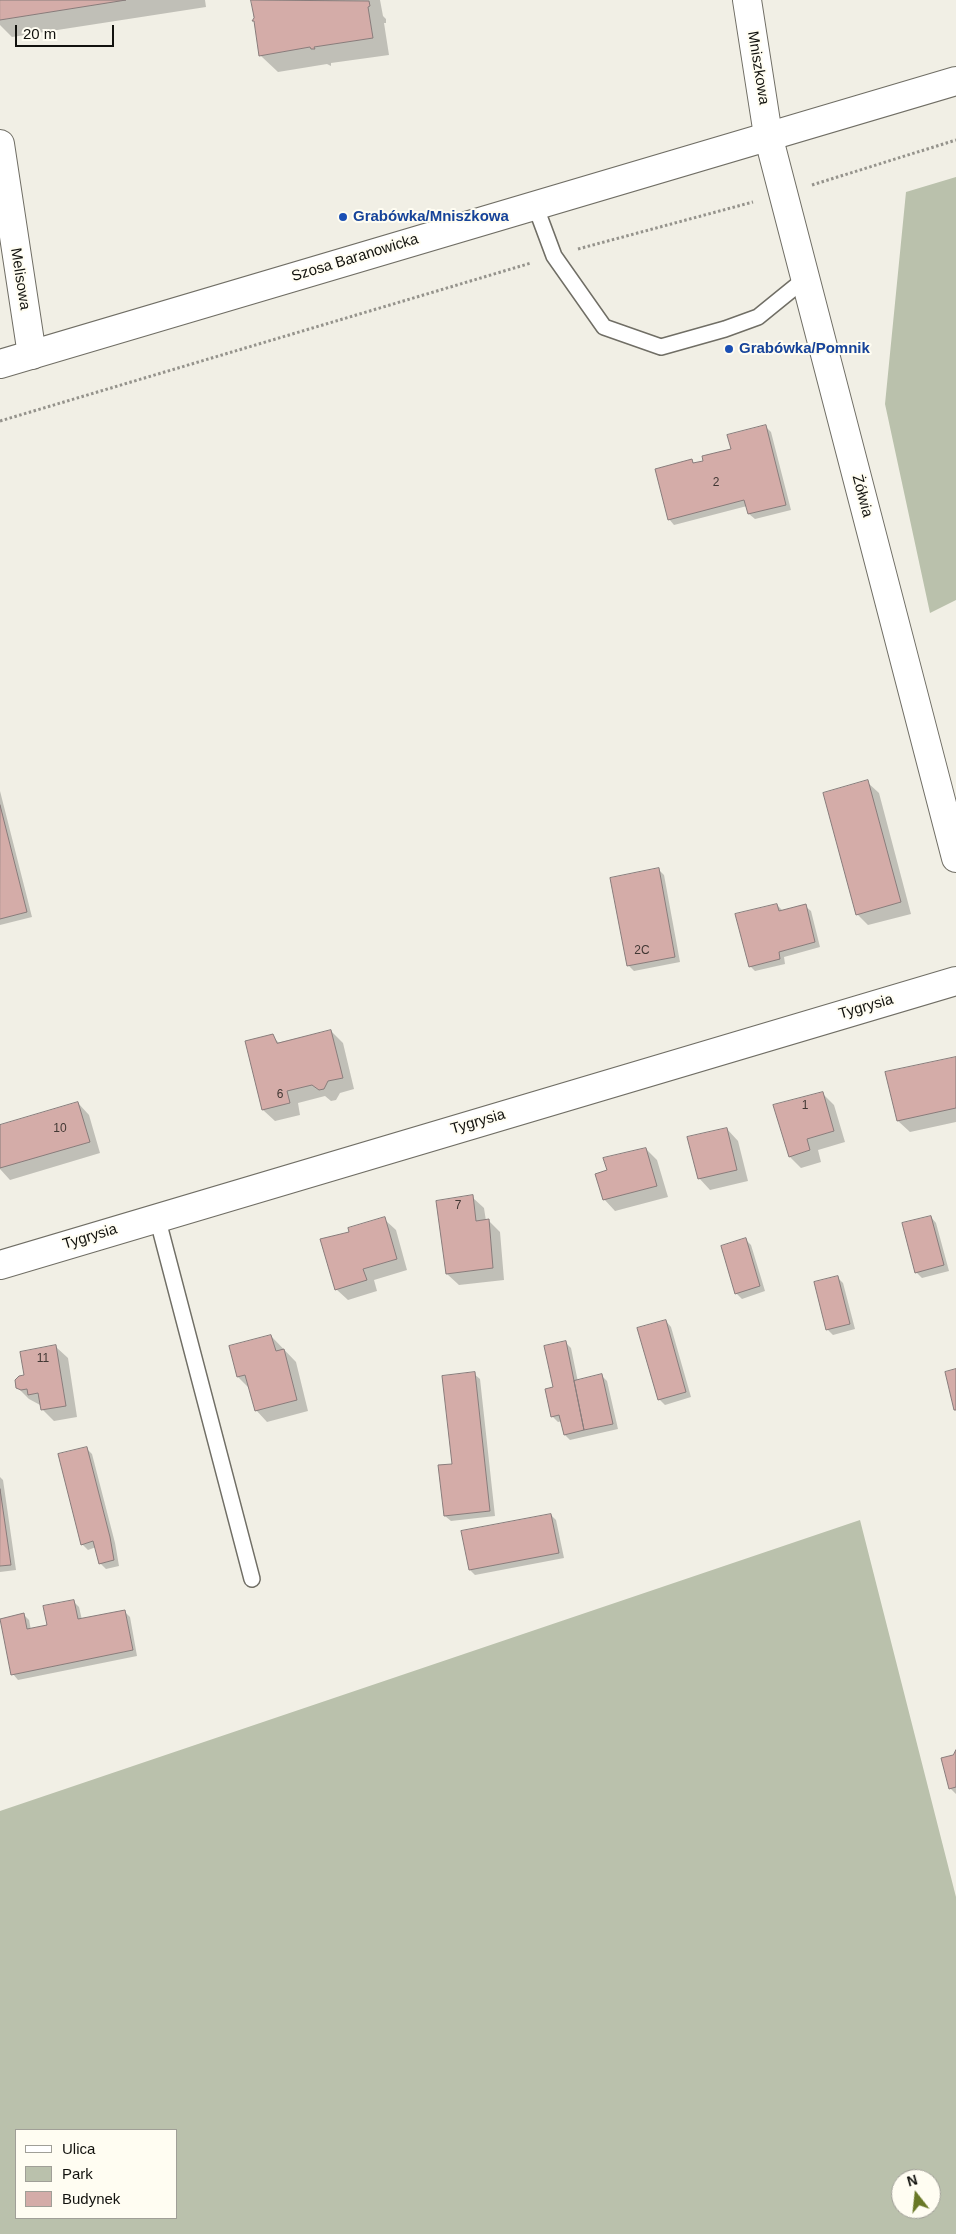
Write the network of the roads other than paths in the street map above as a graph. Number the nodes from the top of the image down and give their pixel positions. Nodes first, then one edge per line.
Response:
1 (747, 0) edge
2 (956, 81) edge
3 (768, 136) junction
4 (0, 144) edge
5 (535, 205) junction
6 (806, 278) junction
7 (32, 355) junction
8 (0, 364) edge
9 (956, 858) edge
10 (956, 981) edge
11 (156, 1217) junction
12 (0, 1264) edge
13 (252, 1579) dead end

1 - 3 street, Mniszkowa
2 - 3 street, Szosa Baranowicka
3 - 5 street, Szosa Baranowicka
3 - 6 street, Żółwia
4 - 7 street, Melisowa
5 - 6 lane
5 - 7 street, Szosa Baranowicka
6 - 9 street, Żółwia
7 - 8 street, Szosa Baranowicka
10 - 11 street, Tygrysia
11 - 12 street, Tygrysia
11 - 13 lane

